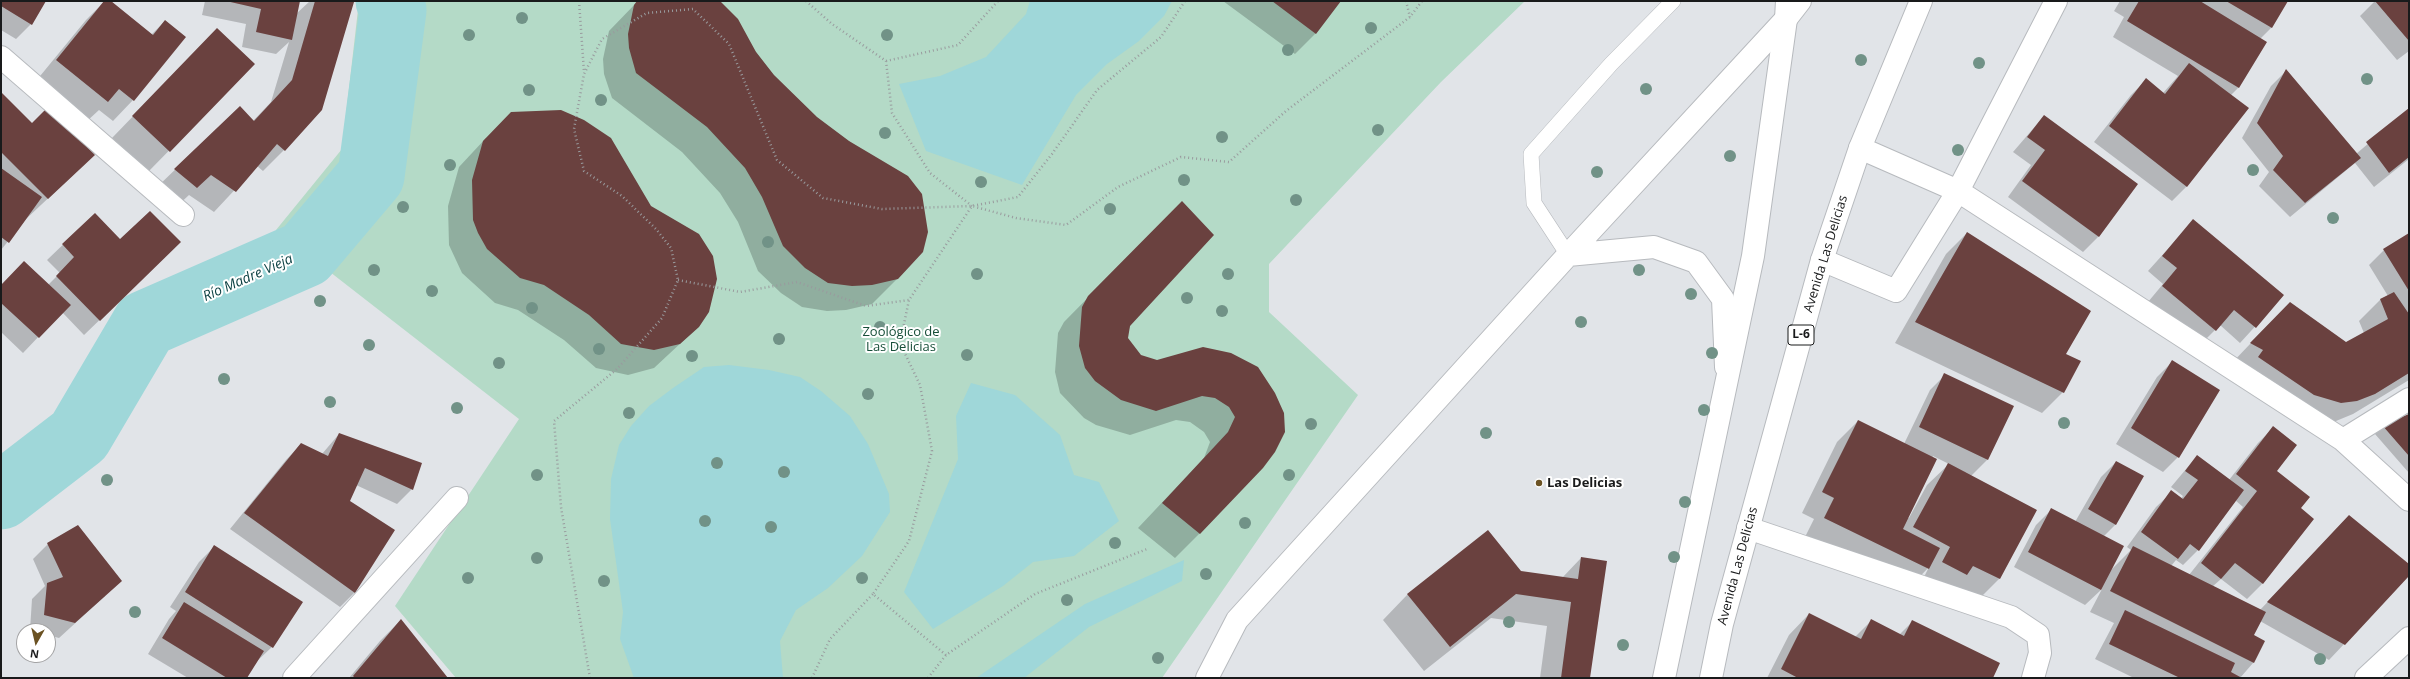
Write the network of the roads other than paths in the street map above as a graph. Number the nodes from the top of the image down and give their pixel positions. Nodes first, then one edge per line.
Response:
1 (1673, 1) edge
2 (1800, 1) edge
3 (1921, 1) edge
4 (2056, 1) edge
5 (1787, 10) edge
6 (1, 57) edge
7 (1860, 148) junction
8 (1958, 191) junction
9 (183, 215) dead end
10 (1568, 255) junction
11 (1822, 260) junction
12 (1726, 382) junction
13 (2409, 399) edge
14 (2343, 440) junction
15 (457, 498) dead end
16 (2409, 500) edge
17 (1748, 528) junction
18 (2409, 638) edge
19 (294, 678) edge
20 (1207, 678) edge
21 (1664, 678) edge
22 (1711, 678) edge
23 (2033, 678) edge
24 (2366, 678) edge

1 - 10 lane
2 - 5 street
3 - 7 street, Avenida Las Delicias / L-6
4 - 8 street
5 - 10 street
5 - 12 street
6 - 9 street
7 - 8 street
7 - 11 street, Avenida Las Delicias / L-6
8 - 11 street
8 - 14 street
10 - 12 street
10 - 20 street
11 - 17 street, Avenida Las Delicias / L-6
12 - 21 street
13 - 14 street
14 - 16 street
15 - 19 street
17 - 22 street, Avenida Las Delicias / L-6
17 - 23 street
18 - 24 street

